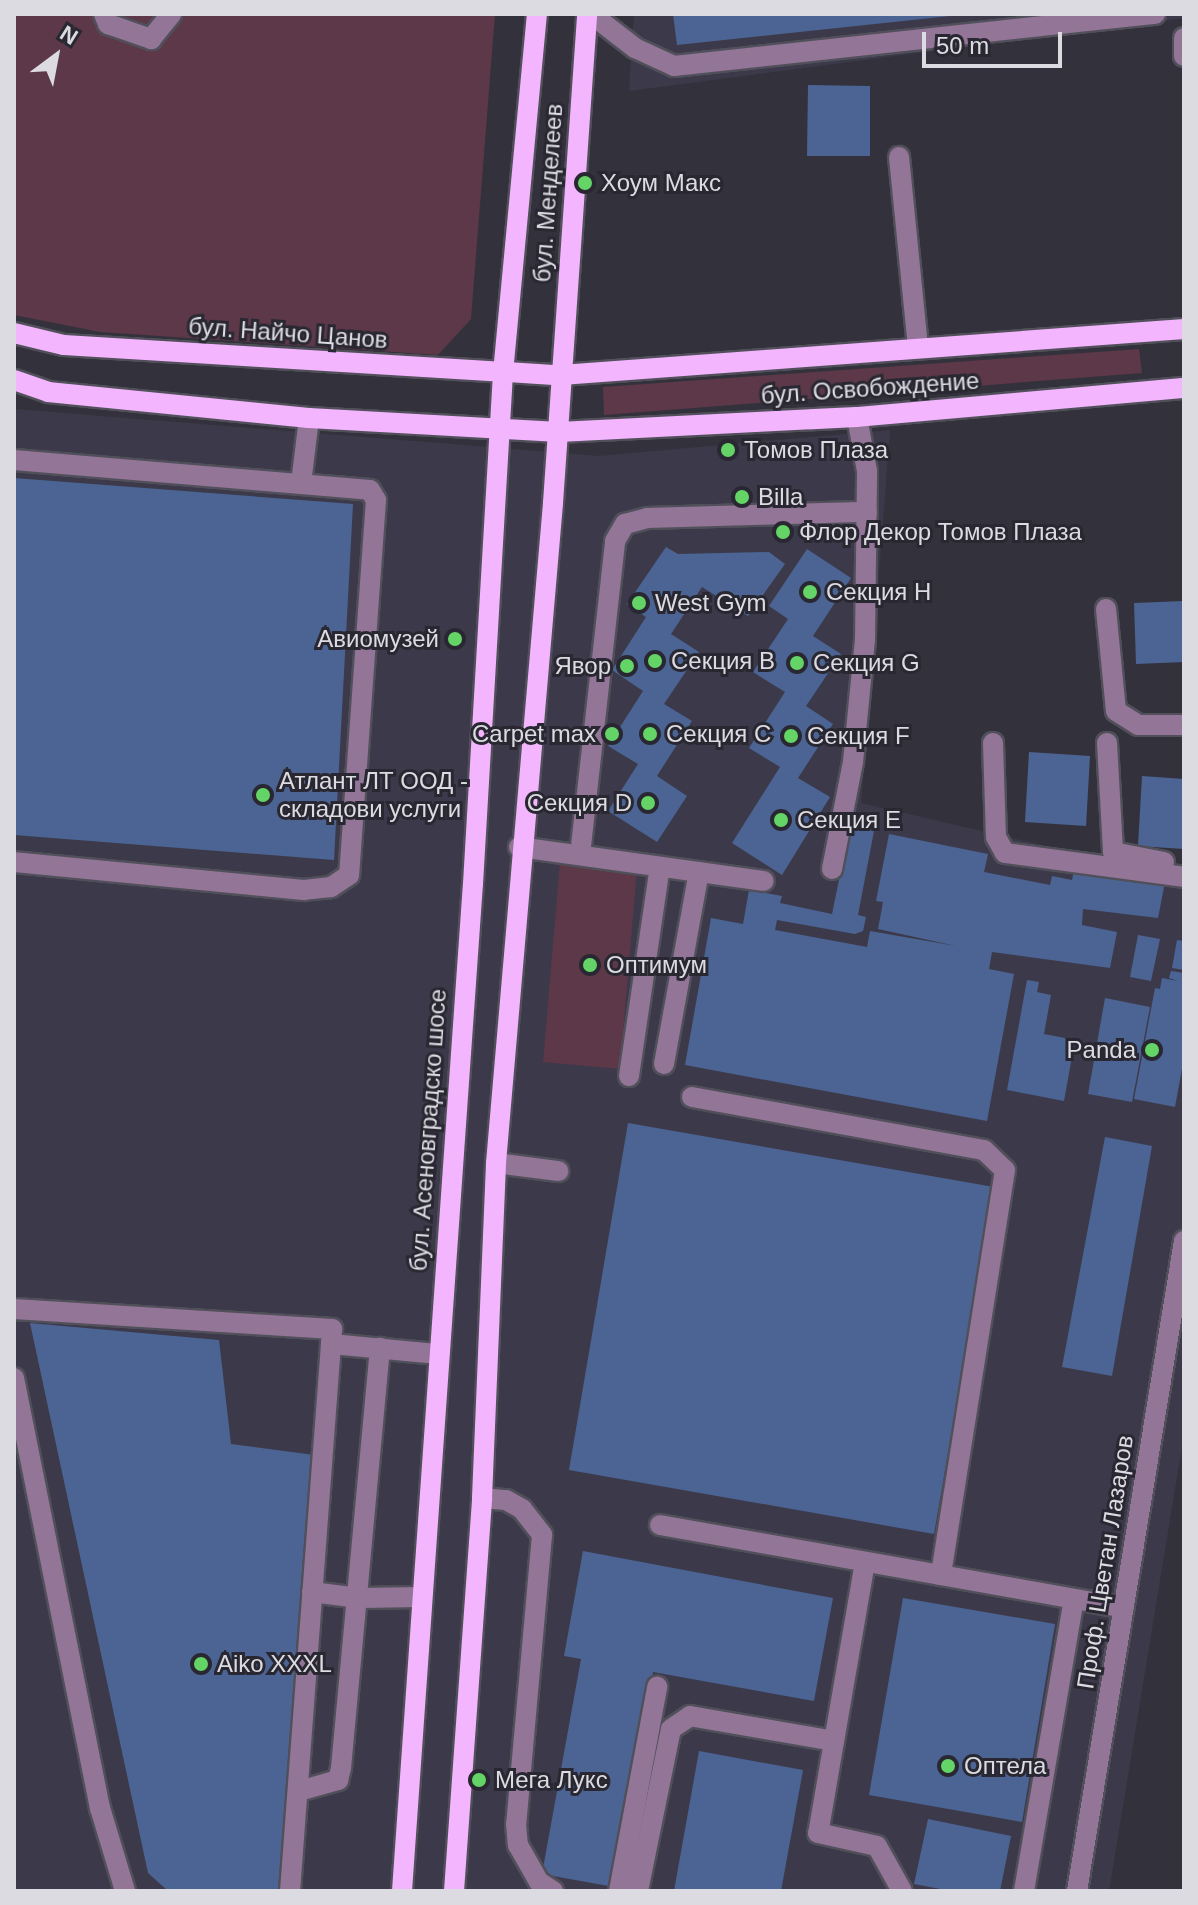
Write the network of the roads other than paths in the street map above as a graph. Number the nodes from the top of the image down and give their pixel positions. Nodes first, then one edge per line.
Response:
1 (104, 14) edge
2 (171, 14) edge
3 (537, 14) edge
4 (589, 14) edge
5 (1155, 14) edge
6 (1184, 38) edge
7 (1184, 56) edge
8 (899, 157) dead end
9 (1184, 329) edge
10 (14, 333) edge
11 (918, 348) junction
12 (503, 373) junction
13 (561, 375) junction
14 (14, 380) edge
15 (1184, 388) edge
16 (14, 392) edge
17 (48, 392) junction
18 (857, 417) junction
19 (309, 418) junction
20 (500, 428) junction
21 (559, 432) junction
22 (14, 460) edge
23 (301, 484) junction
24 (867, 512) junction
25 (1106, 609) dead end
26 (1184, 725) edge
27 (993, 743) dead end
28 (1107, 743) dead end
29 (519, 847) junction
30 (580, 855) junction
31 (14, 862) edge
32 (1184, 866) edge
33 (660, 867) junction
34 (832, 869) dead end
35 (699, 872) junction
36 (1184, 877) edge
37 (764, 881) dead end
38 (664, 1064) dead end
39 (629, 1076) dead end
40 (692, 1097) dead end
41 (496, 1163) junction
42 (558, 1171) dead end
43 (1184, 1241) edge
44 (14, 1309) edge
45 (331, 1344) junction
46 (380, 1348) junction
47 (437, 1354) junction
48 (14, 1378) edge
49 (482, 1498) junction
50 (660, 1525) dead end
51 (865, 1562) junction
52 (941, 1575) junction
53 (312, 1592) junction
54 (421, 1597) junction
55 (359, 1598) junction
56 (1074, 1599) junction
57 (1124, 1608) junction
58 (657, 1687) dead end
59 (834, 1741) junction
60 (299, 1791) junction
61 (118, 1871) junction
62 (125, 1891) edge
63 (135, 1891) edge
64 (290, 1891) edge
65 (402, 1891) edge
66 (454, 1891) edge
67 (553, 1891) edge
68 (619, 1891) edge
69 (638, 1891) edge
70 (902, 1891) edge
71 (1024, 1891) edge
72 (1077, 1891) edge

1 - 2 street
3 - 12 main road, бул. Менделеев
4 - 5 street
4 - 13 main road, бул. Менделеев
6 - 7 street
8 - 11 street
9 - 11 main road, бул. Освобождение
10 - 12 main road, бул. Найчо Цанов
11 - 13 main road, бул. Освобождение
12 - 13 main road, бул. Найчо Цанов
12 - 20 main road, бул. Асеновградско шосе
13 - 21 main road
14 - 17 main road
15 - 18 main road, бул. Освобождение
16 - 17 street
17 - 19 main road
18 - 21 main road, бул. Освобождение
18 - 24 street
19 - 20 main road
19 - 23 street
20 - 21 main road
20 - 47 main road, бул. Асеновградско шосе
21 - 29 main road
22 - 23 street
23 - 31 street
24 - 30 street
24 - 34 street
25 - 26 street
27 - 36 street
28 - 32 street
29 - 30 street
29 - 41 main road
30 - 33 street
33 - 35 street
33 - 39 street
35 - 37 street
35 - 38 street
40 - 52 street
41 - 42 street
41 - 49 main road
43 - 57 street, Проф. Цветан Лазаров
44 - 45 street
45 - 46 street
45 - 53 street
46 - 47 street
46 - 55 street
47 - 54 main road, бул. Асеновградско шосе
48 - 61 street
49 - 66 main road
49 - 67 street
50 - 51 street
51 - 52 street
51 - 59 street
52 - 56 street
53 - 55 street
53 - 60 street
54 - 55 street
54 - 65 main road, бул. Асеновградско шосе
55 - 60 street
56 - 57 street
56 - 71 street
57 - 72 street, Проф. Цветан Лазаров
58 - 68 street
59 - 69 street
59 - 70 street
60 - 64 street
61 - 62 street
61 - 63 street

